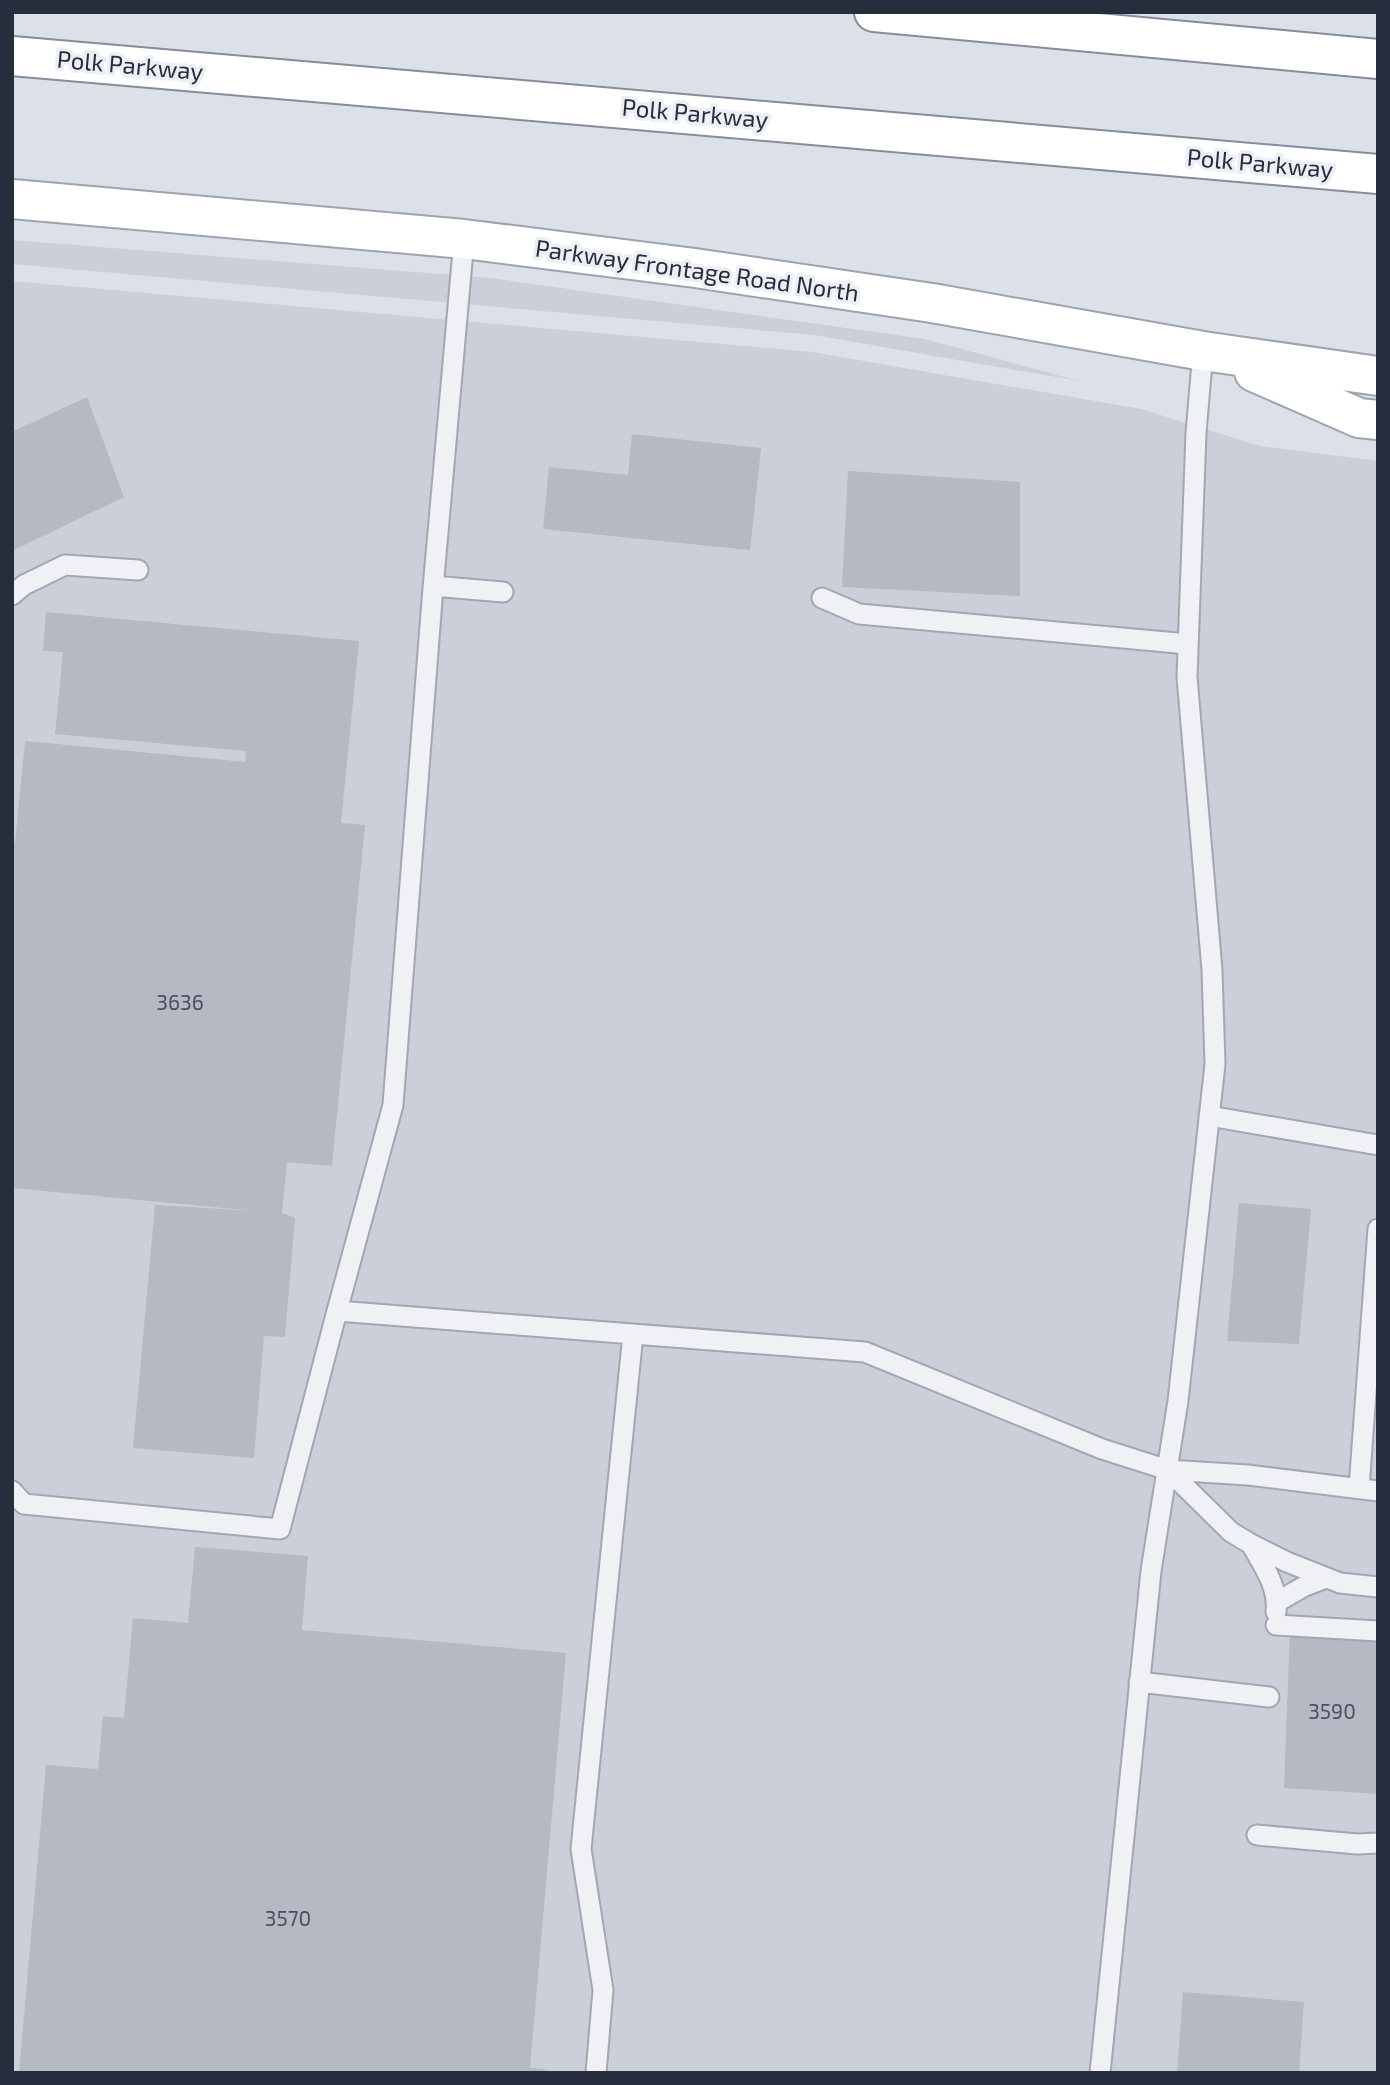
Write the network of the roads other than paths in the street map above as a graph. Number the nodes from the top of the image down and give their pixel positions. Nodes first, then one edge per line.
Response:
1 (874, 12) edge
2 (12, 56) edge
3 (1378, 59) edge
4 (1378, 174) edge
5 (12, 198) edge
6 (464, 239) junction
7 (1203, 351) junction
8 (1378, 376) edge
9 (1378, 420) edge
10 (138, 570) dead end
11 (433, 586) junction
12 (503, 592) dead end
13 (12, 595) edge
14 (822, 598) dead end
15 (1188, 644) junction
16 (1209, 1116) junction
17 (1378, 1145) edge
18 (1378, 1229) edge
19 (337, 1311) junction
20 (633, 1334) junction
21 (1371, 1440) edge
22 (1168, 1470) junction
23 (1368, 1489) edge
24 (12, 1491) edge
25 (1251, 1544) junction
26 (1326, 1577) junction
27 (1378, 1587) edge
28 (1276, 1613) junction
29 (1378, 1631) edge
30 (1139, 1682) junction
31 (1269, 1697) dead end
32 (1257, 1835) dead end
33 (1378, 1843) edge
34 (596, 2073) edge
35 (1100, 2073) edge

1 - 3 main road
2 - 4 main road, Polk Parkway
5 - 6 main road, Parkway Frontage Road North
6 - 7 main road, Parkway Frontage Road North
6 - 11 lane
7 - 8 main road, Parkway Frontage Road North
7 - 9 main road
7 - 15 lane
10 - 13 lane
11 - 12 lane
11 - 19 lane
14 - 15 lane
15 - 16 lane
16 - 17 lane
16 - 22 lane
18 - 21 lane
19 - 20 lane
19 - 24 lane
20 - 22 lane
20 - 34 lane
21 - 23 lane
22 - 23 lane
22 - 25 lane
22 - 30 lane
25 - 26 lane
25 - 28 lane
26 - 27 lane
26 - 28 lane
28 - 29 lane
30 - 31 lane
30 - 35 lane
32 - 33 lane

